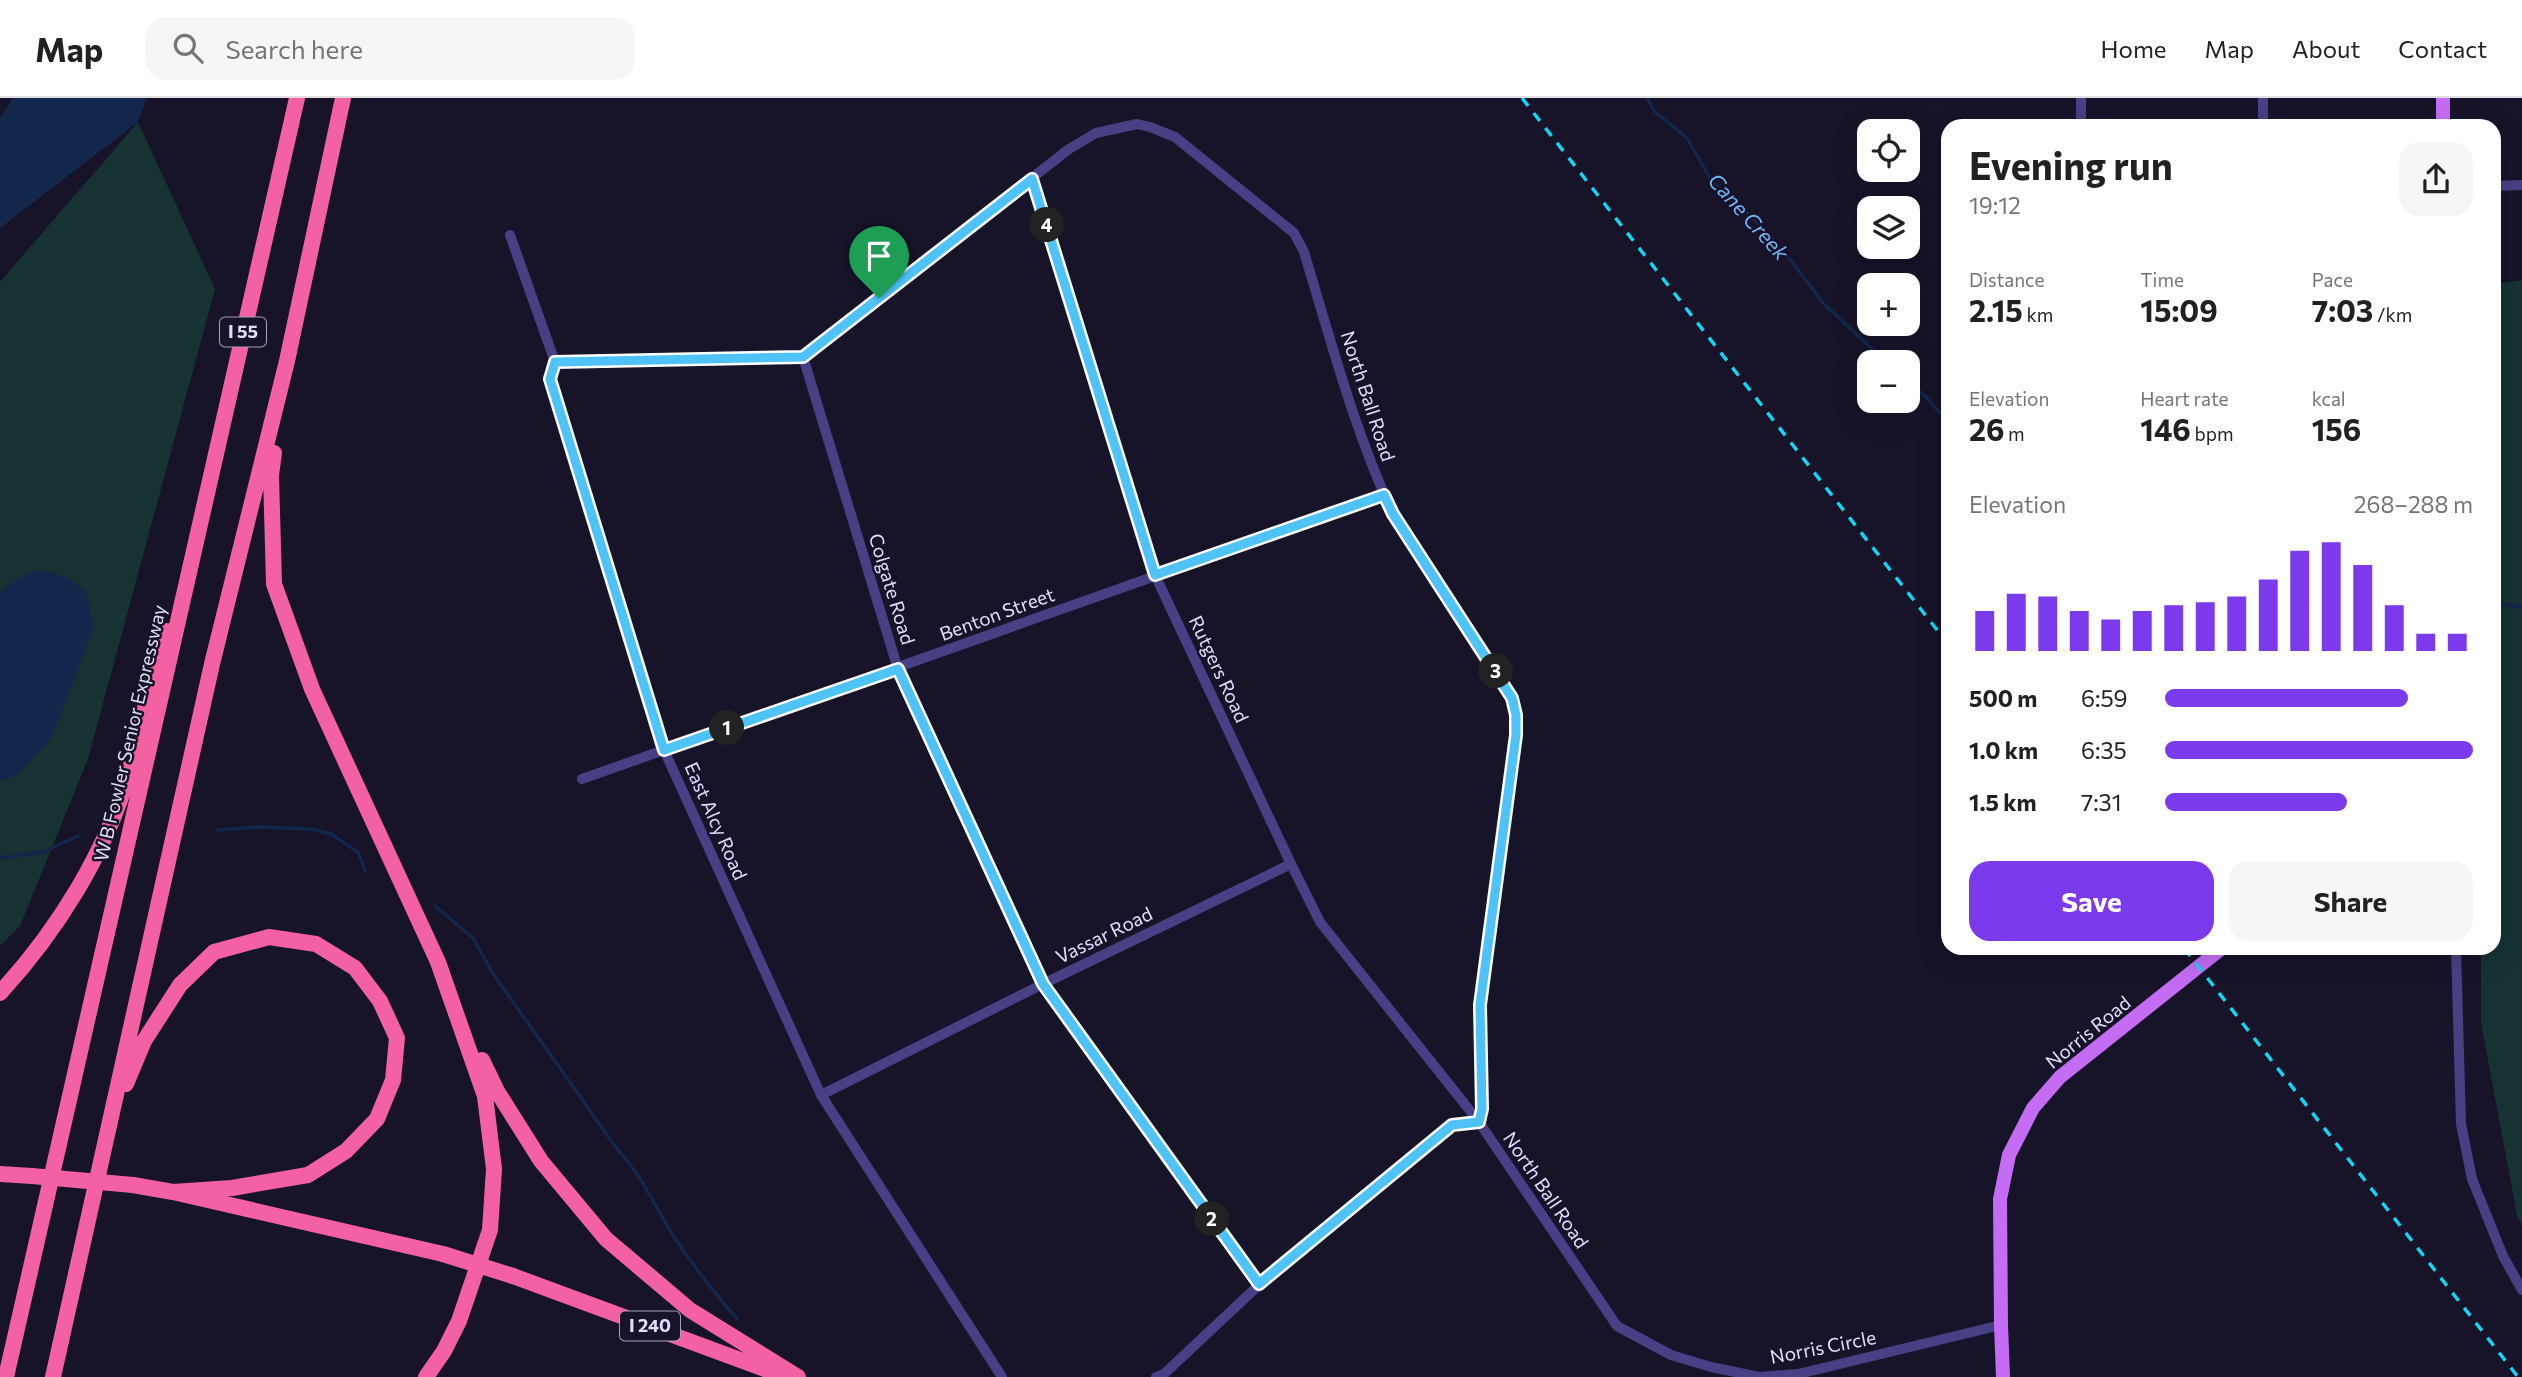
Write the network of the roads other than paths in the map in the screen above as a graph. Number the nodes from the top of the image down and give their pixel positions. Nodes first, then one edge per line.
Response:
1 (297, 98) edge
2 (343, 98) edge
3 (2081, 98) edge
4 (2263, 98) edge
5 (2443, 98) edge
6 (2081, 119) edge
7 (2263, 119) edge
8 (2443, 119) edge
9 (1032, 179) junction
10 (2522, 185) edge
11 (2501, 186) edge
12 (510, 235) dead end
13 (803, 357) junction
14 (287, 361) junction
15 (555, 362) junction
16 (1384, 495) junction
17 (190, 566) junction
18 (1155, 575) junction
19 (898, 669) junction
20 (664, 750) junction
21 (582, 779) dead end
22 (1291, 864) junction
23 (2213, 955) edge
24 (2456, 955) edge
25 (1043, 984) junction
26 (0, 993) edge
27 (451, 995) junction
28 (821, 1095) junction
29 (1479, 1122) junction
30 (108, 1125) junction
31 (0, 1174) edge
32 (173, 1192) junction
33 (1259, 1284) junction
34 (2522, 1290) edge
35 (2001, 1325) junction
36 (1617, 1326) joint
37 (1161, 1376) edge
38 (6, 1377) edge
39 (53, 1377) edge
40 (426, 1377) edge
41 (787, 1377) edge
42 (798, 1377) edge
43 (1002, 1377) edge
44 (2003, 1377) edge

1 - 17 highway, W B Fowler Senior Expressway / I 55
2 - 14 highway, I 55
3 - 6 street
4 - 7 street
5 - 8 main road
9 - 13 street
9 - 16 street, North Ball Road
9 - 18 street, Rutgers Road
10 - 11 street
12 - 15 street, East Alcy Road
13 - 15 street
13 - 19 street, Colgate Road
14 - 27 highway
14 - 30 highway
15 - 20 street, East Alcy Road
16 - 18 street, Benton Street
16 - 29 street, North Ball Road
17 - 26 highway
17 - 38 highway, W B Fowler Senior Expressway
18 - 19 street, Benton Street
18 - 22 street, Rutgers Road
19 - 20 street, Benton Street
19 - 25 street, Colgate Road
20 - 21 street, Benton Street
20 - 28 street, East Alcy Road
22 - 25 street, Vassar Road
22 - 29 street, Rutgers Road
23 - 35 main road, Norris Road
24 - 34 street
25 - 28 street, Vassar Road
25 - 33 street, Colgate Road
27 - 40 highway
27 - 42 highway
28 - 43 street, East Alcy Road
29 - 33 street
29 - 36 street, North Ball Road
30 - 32 highway
30 - 39 highway
31 - 32 highway, I 240, bridge
32 - 41 highway, I 240, bridge
33 - 37 street
35 - 36 street, Norris Circle
35 - 44 main road, Norris Road

